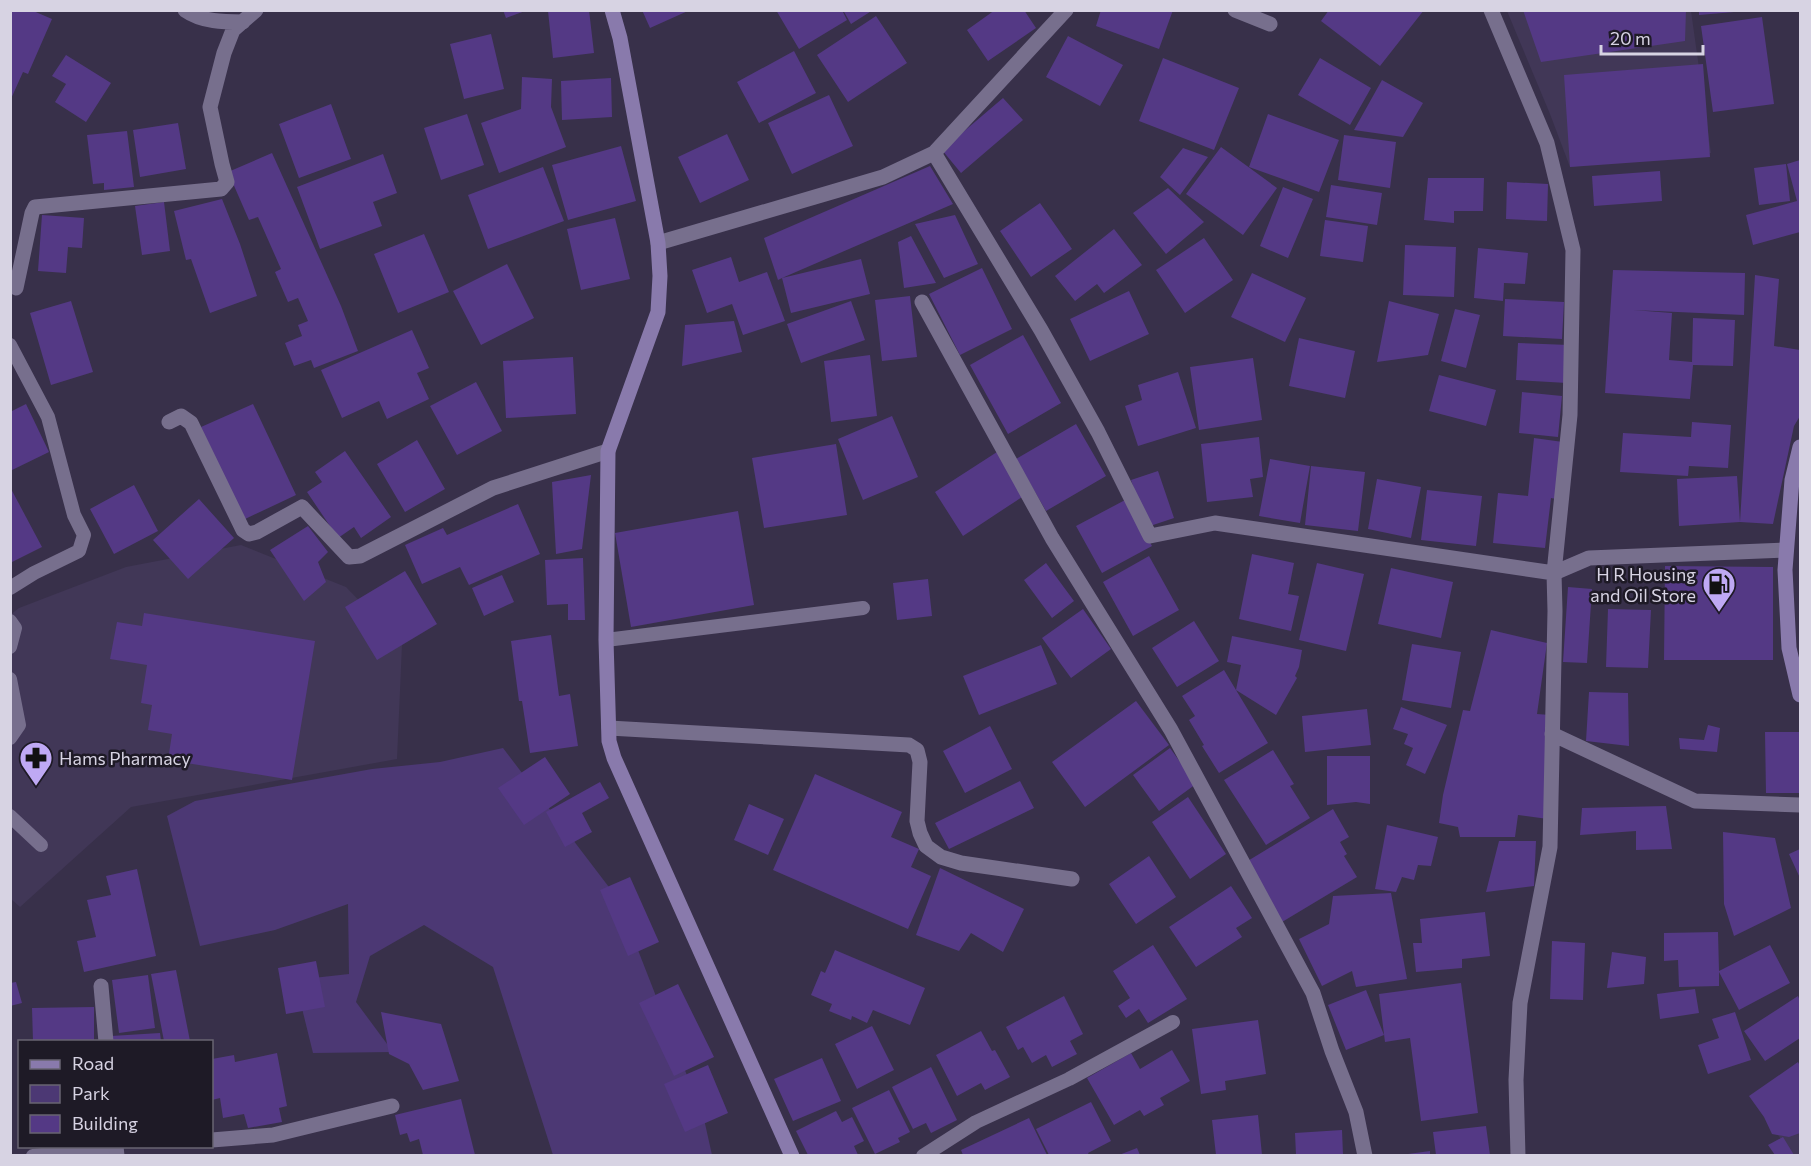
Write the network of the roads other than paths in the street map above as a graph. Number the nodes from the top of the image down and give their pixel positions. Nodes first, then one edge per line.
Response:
1 (185, 10) edge
2 (256, 10) edge
3 (612, 10) edge
4 (1066, 10) edge
5 (1235, 10) edge
6 (1491, 10) edge
7 (243, 22) junction
8 (1270, 24) dead end
9 (934, 153) junction
10 (658, 243) junction
11 (16, 288) dead end
12 (922, 302) dead end
13 (10, 345) edge
14 (169, 422) dead end
15 (1800, 447) edge
16 (608, 451) junction
17 (1786, 550) junction
18 (1554, 573) junction
19 (10, 588) edge
20 (863, 608) dead end
21 (10, 621) edge
22 (606, 640) junction
23 (10, 647) edge
24 (10, 679) edge
25 (1800, 695) edge
26 (609, 728) junction
27 (1552, 734) junction
28 (10, 738) edge
29 (1800, 805) edge
30 (10, 816) edge
31 (41, 845) dead end
32 (1072, 879) dead end
33 (101, 986) dead end
34 (1173, 1022) dead end
35 (106, 1040) edge
36 (392, 1106) dead end
37 (213, 1140) edge
38 (106, 1148) edge
39 (33, 1155) edge
40 (792, 1155) edge
41 (923, 1155) edge
42 (1365, 1155) edge
43 (1518, 1155) edge

1 - 7 street
2 - 7 street
3 - 10 street
4 - 9 street
5 - 8 street
6 - 18 street
7 - 11 street
9 - 10 street
9 - 18 street
10 - 16 street
12 - 42 street
13 - 19 lane
14 - 16 street
15 - 17 street
16 - 22 street
17 - 18 street
17 - 25 street
18 - 27 street
20 - 22 lane
21 - 23 lane
22 - 26 street
24 - 28 lane
26 - 32 street
26 - 40 street
27 - 29 street
27 - 43 street
30 - 31 lane
33 - 35 street
34 - 41 lane
36 - 37 street
38 - 39 lane

